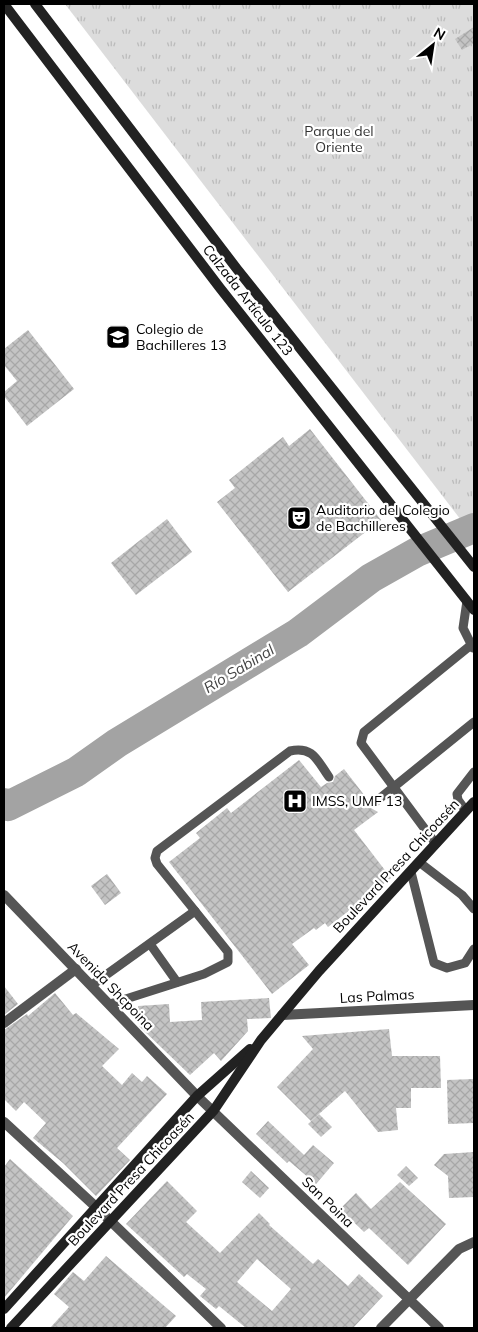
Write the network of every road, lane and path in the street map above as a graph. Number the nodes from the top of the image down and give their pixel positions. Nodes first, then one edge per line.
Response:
1 (4, 4) edge
2 (35, 4) edge
3 (471, 563) edge
4 (467, 601) junction
5 (474, 610) edge
6 (472, 647) edge
7 (474, 722) edge
8 (474, 772) edge
9 (329, 776) dead end
10 (393, 788) junction
11 (474, 802) edge
12 (374, 803) dead end
13 (466, 811) junction
14 (436, 844) junction
15 (419, 862) junction
16 (410, 872) junction
17 (4, 896) edge
18 (474, 909) edge
19 (195, 911) junction
20 (150, 944) junction
21 (474, 949) edge
22 (76, 969) junction
23 (177, 982) junction
24 (92, 985) junction
25 (110, 1004) junction
26 (474, 1005) edge
27 (282, 1015) junction
28 (4, 1023) edge
29 (261, 1040) junction
30 (197, 1096) junction
31 (214, 1110) junction
32 (4, 1122) edge
33 (96, 1207) junction
34 (110, 1221) junction
35 (474, 1242) edge
36 (408, 1300) junction
37 (4, 1309) edge
38 (11, 1328) edge
39 (221, 1328) edge
40 (382, 1328) edge
41 (439, 1328) edge

1 - 4 main road, Calzada Artículo 123
2 - 3 main road, Calzada Artículo 123
4 - 5 main road, Calzada Artículo 123
4 - 6 lane
6 - 10 lane
7 - 10 lane
8 - 13 lane
9 - 19 lane
10 - 12 lane
10 - 14 lane
11 - 13 main road, Boulevard Presa Chicoasén
13 - 14 main road, Boulevard Presa Chicoasén
14 - 15 main road, Boulevard Presa Chicoasén
15 - 16 main road, Boulevard Presa Chicoasén
15 - 18 lane
16 - 21 lane
16 - 27 main road, Boulevard Presa Chicoasén
17 - 22 street, Avenida Shcpoina
19 - 20 lane
19 - 23 lane
20 - 23 lane
20 - 24 lane
22 - 24 street, Avenida Shcpoina
22 - 28 street
23 - 25 lane
24 - 25 street, Avenida Shcpoina
25 - 30 street, Avenida Shcpoina
26 - 27 street, Las Palmas
27 - 29 main road, Boulevard Presa Chicoasén
29 - 30 main road, Boulevard Presa Chicoasén
29 - 31 main road, Boulevard Presa Chicoasén
30 - 31 street, San Poina
30 - 33 main road, Boulevard Presa Chicoasén
31 - 34 main road, Boulevard Presa Chicoasén
31 - 36 street, San Poina
32 - 33 street
33 - 34 street
33 - 37 main road, Boulevard Presa Chicoasén
34 - 38 main road, Boulevard Presa Chicoasén
34 - 39 street
35 - 36 street
36 - 40 street
36 - 41 street, San Poina

